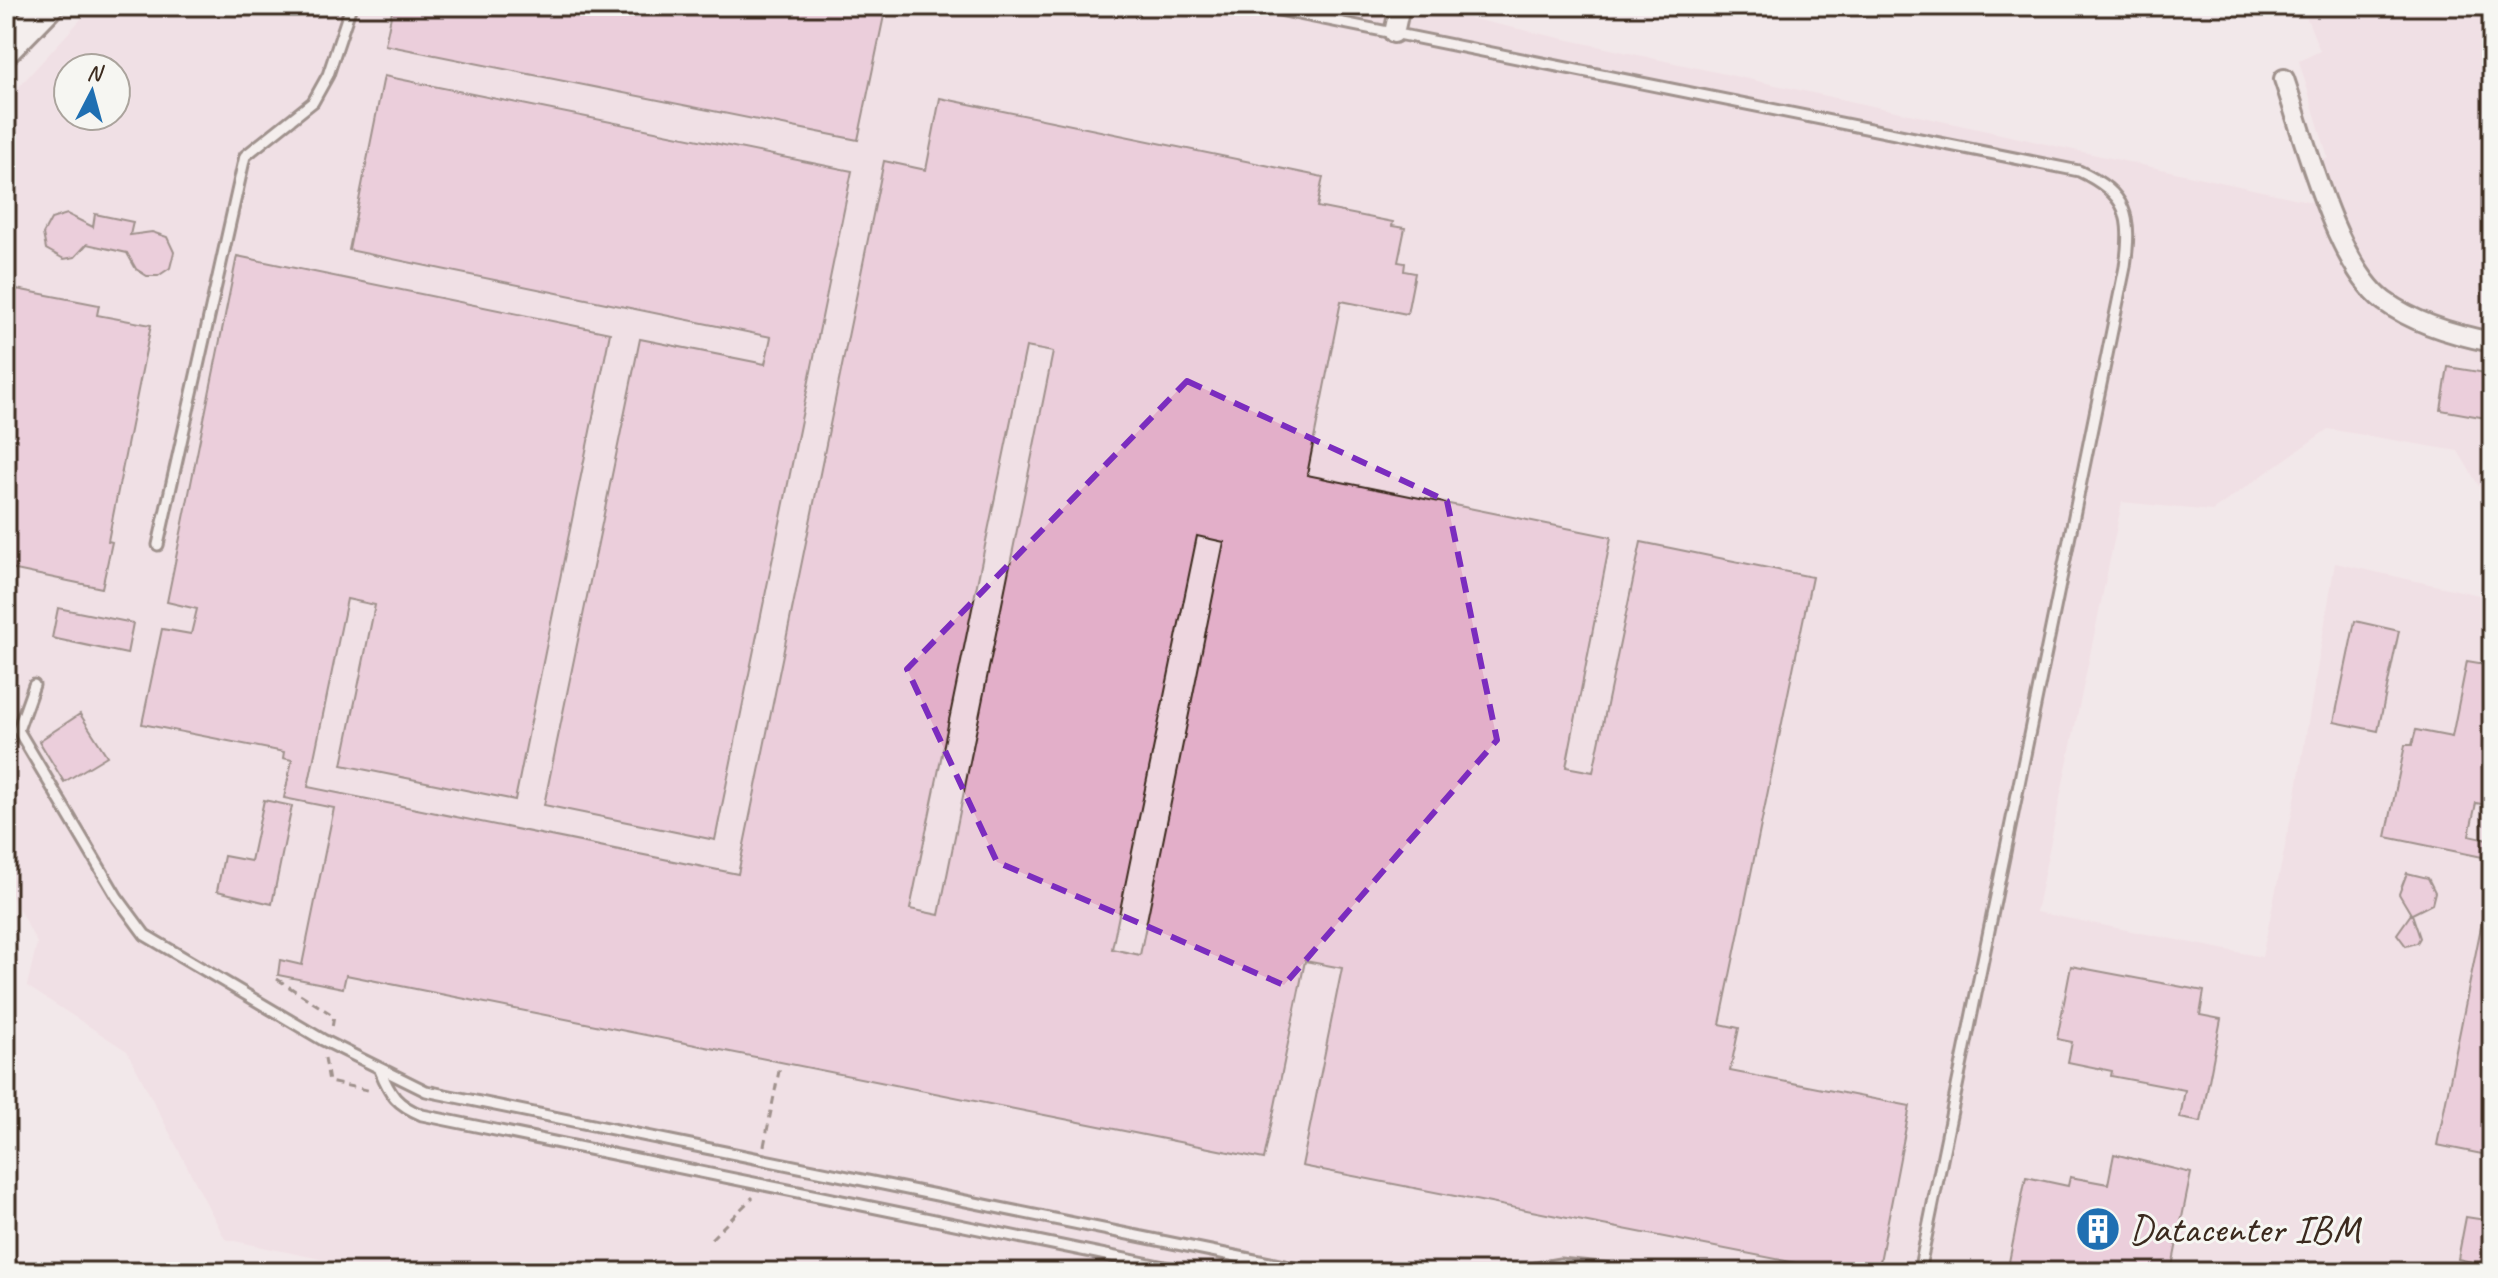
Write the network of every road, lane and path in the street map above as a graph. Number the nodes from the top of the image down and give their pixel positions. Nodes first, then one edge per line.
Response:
1 (48, 6) edge
2 (351, 6) edge
3 (1259, 6) edge
4 (1400, 6) edge
5 (1394, 33) junction
6 (6, 49) edge
7 (2284, 79) dead end
8 (2492, 342) edge
9 (158, 545) dead end
10 (34, 685) dead end
11 (380, 1070) junction
12 (1559, 1268) edge
13 (1594, 1268) edge
14 (1189, 1272) edge
15 (1314, 1272) edge
16 (1513, 1272) edge
17 (1644, 1272) edge
18 (1919, 1272) edge

1 - 6 main road
2 - 9 lane
3 - 5 lane
4 - 5 street
5 - 18 lane
7 - 8 street
10 - 11 lane
11 - 14 lane
11 - 15 lane
12 - 13 lane
12 - 16 lane
13 - 17 lane

